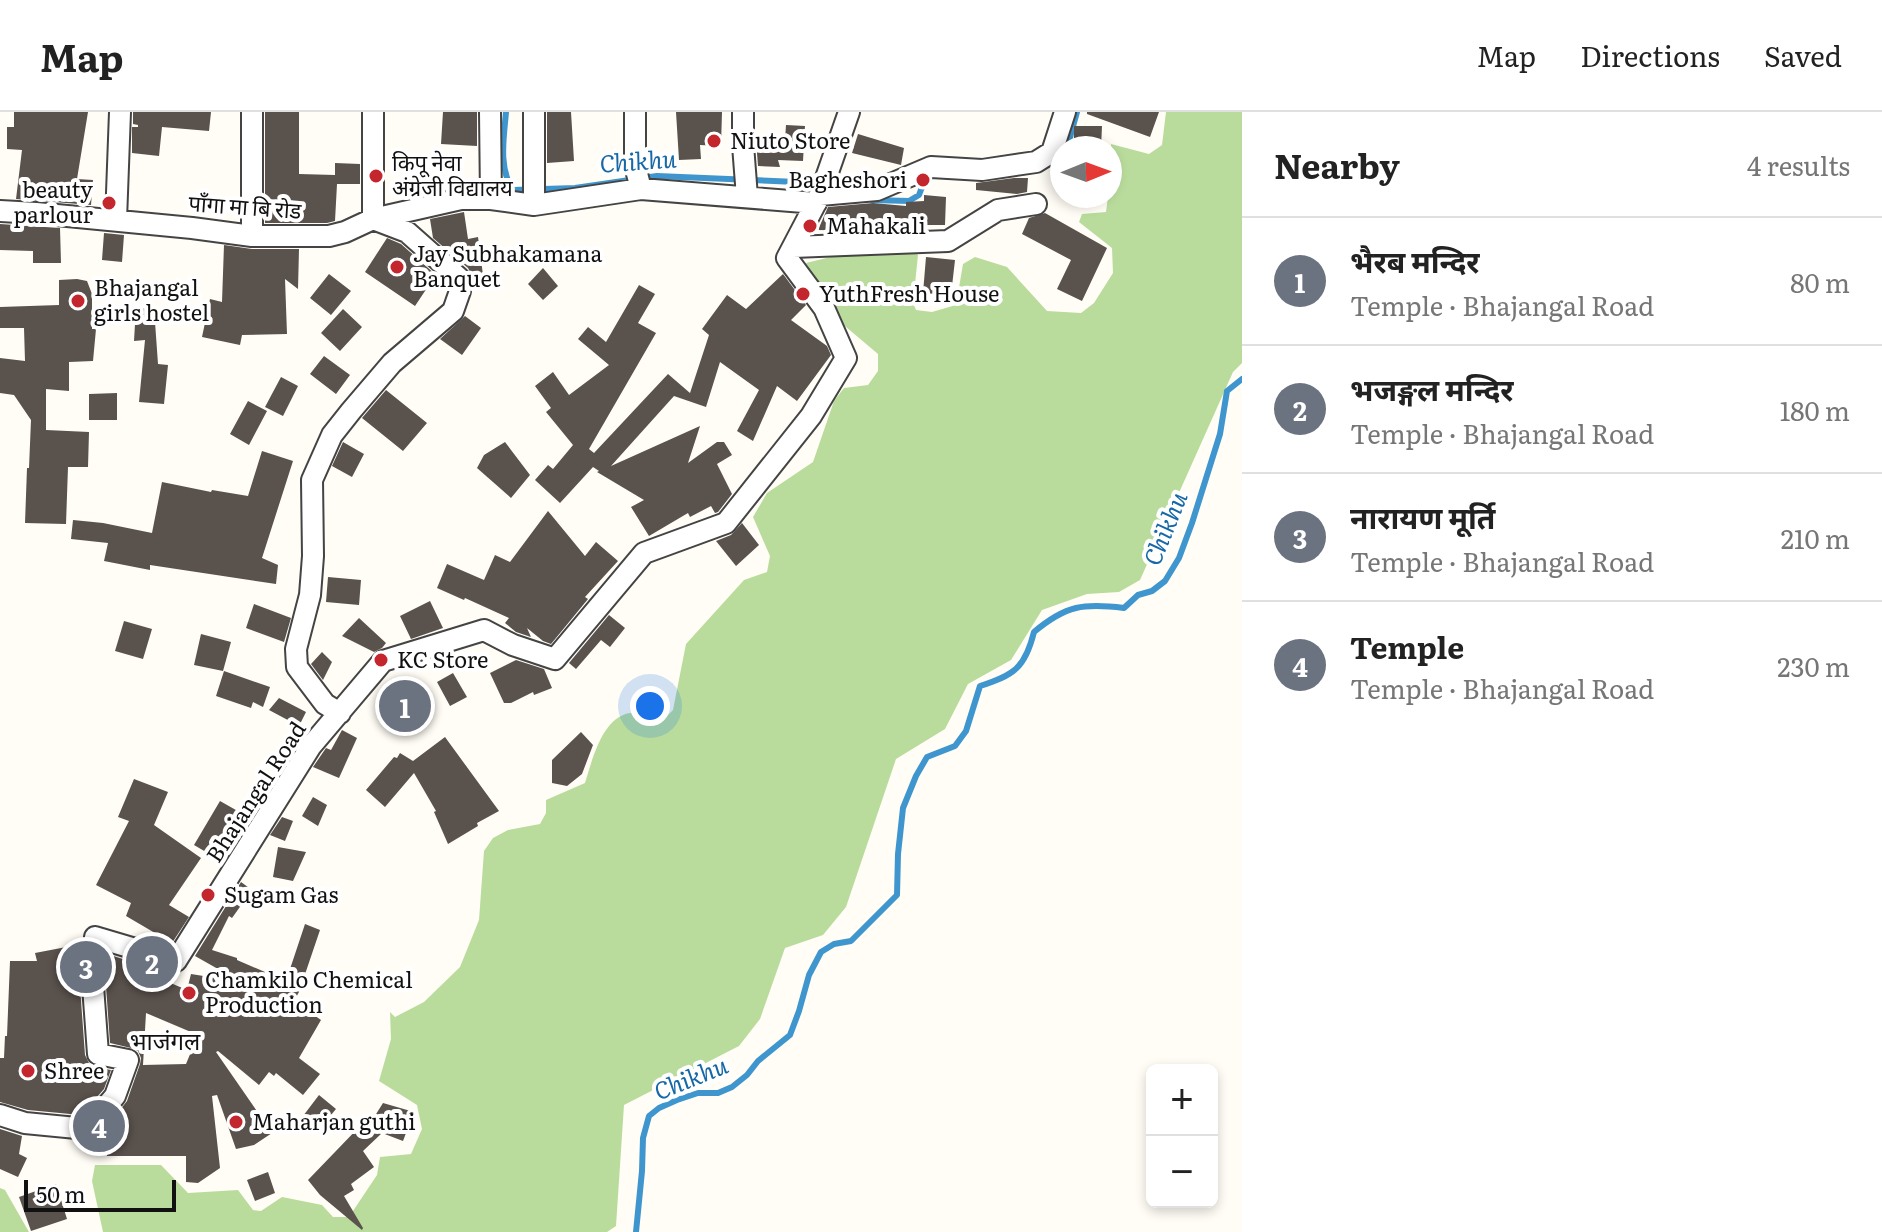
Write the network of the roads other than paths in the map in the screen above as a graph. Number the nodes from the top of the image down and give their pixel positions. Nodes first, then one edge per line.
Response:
1 (120, 112) edge
2 (252, 112) edge
3 (373, 112) edge
4 (490, 112) edge
5 (534, 112) edge
6 (635, 112) edge
7 (743, 112) edge
8 (849, 112) edge
9 (1065, 112) edge
10 (641, 189) junction
11 (747, 197) junction
12 (491, 199) junction
13 (818, 199) junction
14 (1036, 204) dead end
15 (534, 205) junction
16 (0, 211) edge
17 (373, 219) junction
18 (116, 220) junction
19 (252, 236) junction
20 (793, 247) junction
21 (340, 713) junction
22 (0, 1115) edge

1 - 18 street
2 - 19 street
3 - 17 street
4 - 12 street
5 - 15 street
6 - 10 street
7 - 11 street
8 - 13 street
9 - 13 street, पाँगा मा बि रोड
10 - 11 street, पाँगा मा बि रोड
10 - 15 street, पाँगा मा बि रोड
11 - 13 street, पाँगा मा बि रोड
12 - 15 street, पाँगा मा बि रोड
12 - 17 street, पाँगा मा बि रोड
13 - 20 street
14 - 20 street
16 - 18 street, पाँगा मा बि रोड
17 - 19 street, पाँगा मा बि रोड
17 - 21 street
18 - 19 street, पाँगा मा बि रोड
20 - 21 street, Bhajangal Road
21 - 22 street, Bhajangal Road

